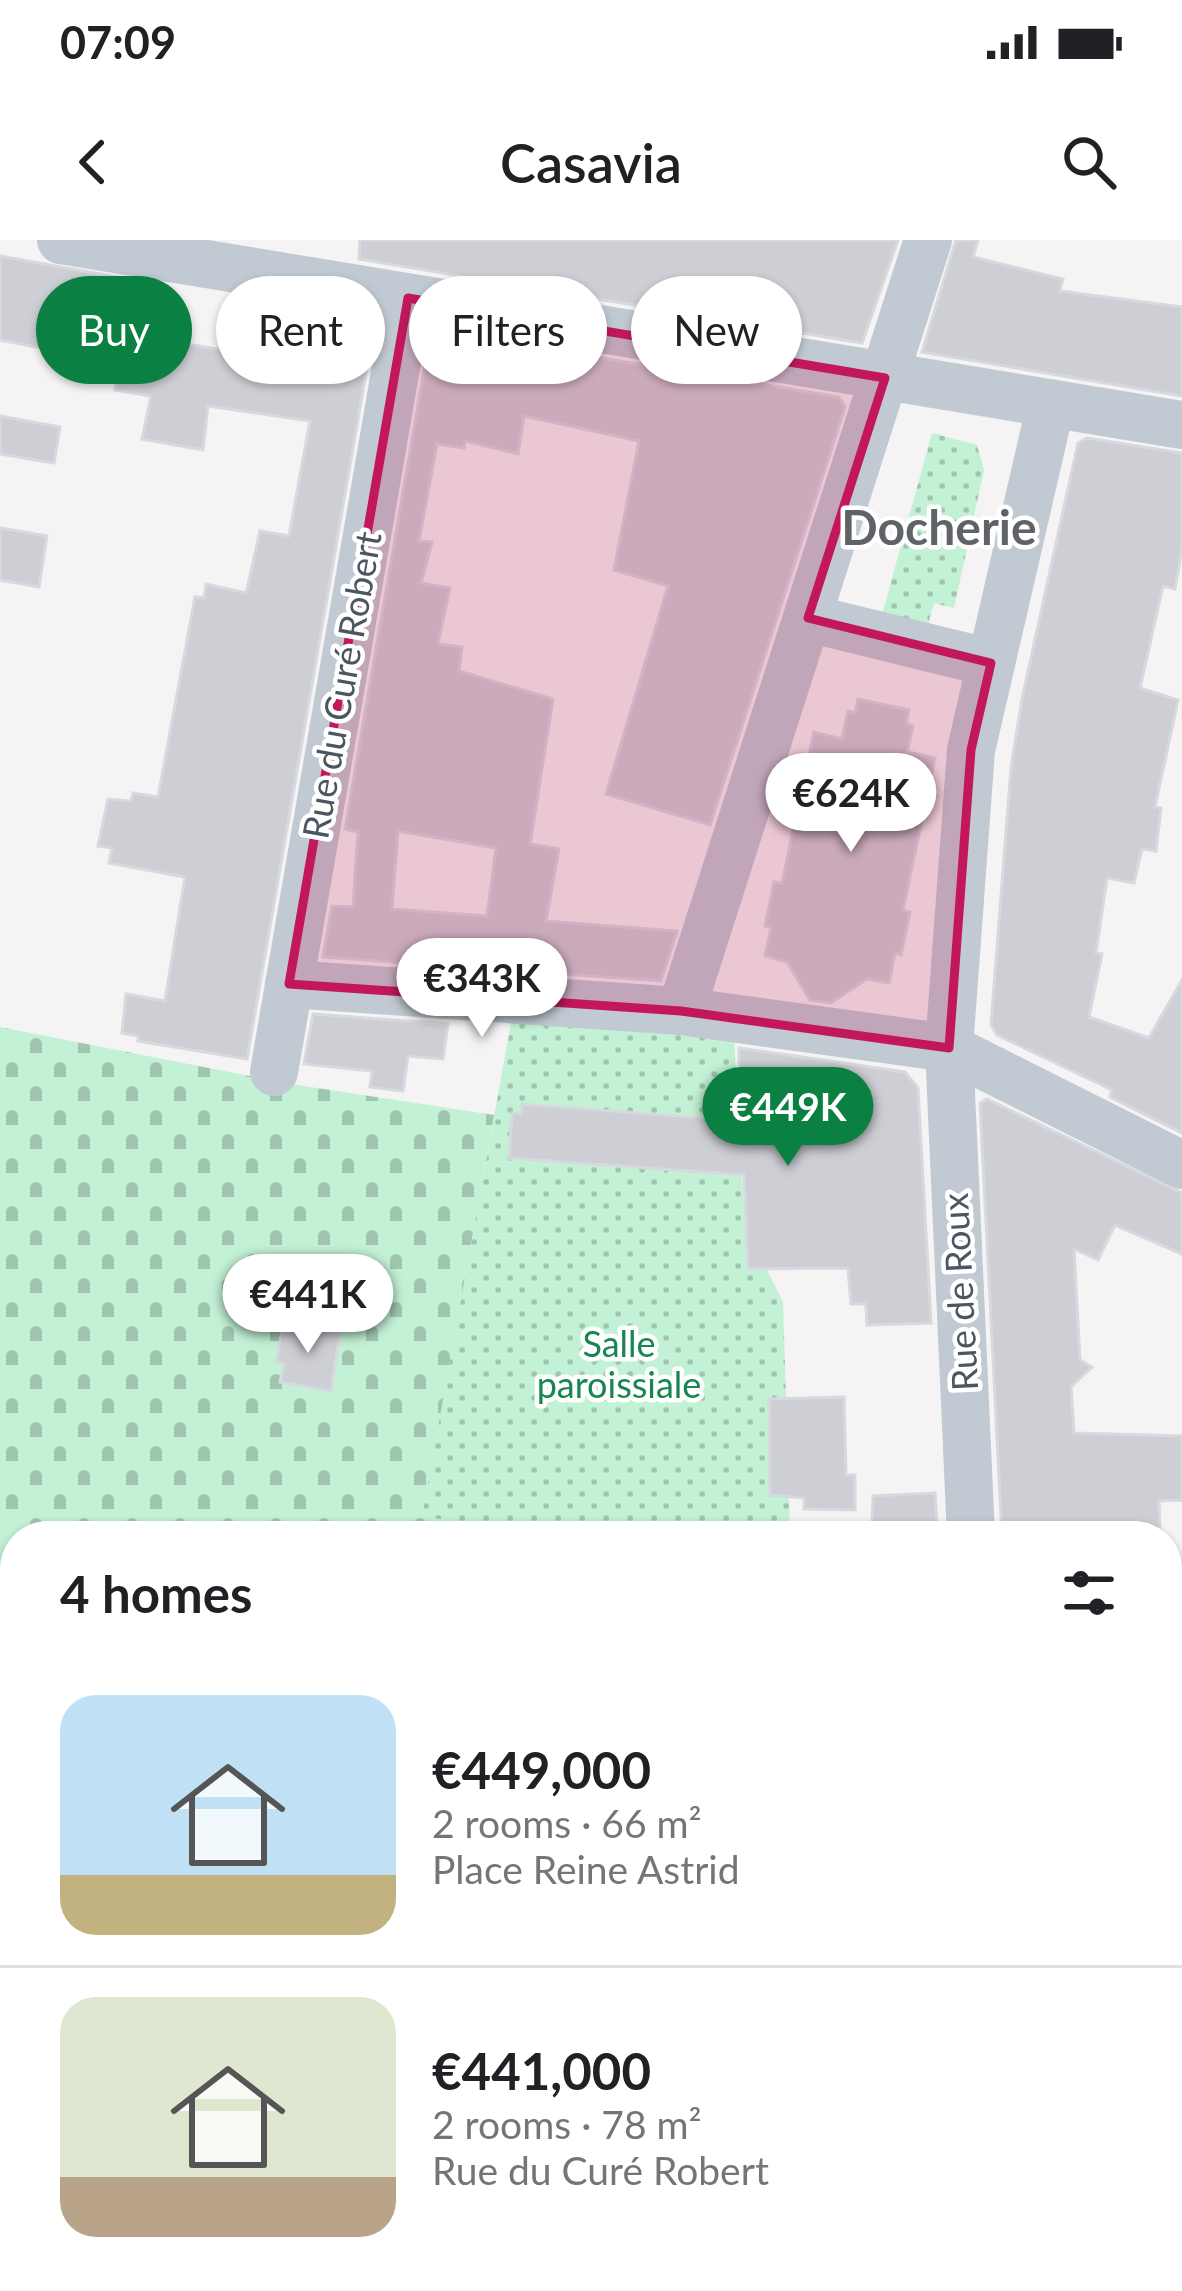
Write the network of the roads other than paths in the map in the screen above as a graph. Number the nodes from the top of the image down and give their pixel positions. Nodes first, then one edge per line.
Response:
1 (61, 240) edge
2 (928, 240) edge
3 (408, 298) junction
4 (885, 378) junction
5 (1051, 404) junction
6 (1182, 425) edge
7 (808, 618) junction
8 (991, 663) junction
9 (289, 984) junction
10 (681, 1011) junction
11 (949, 1048) junction
12 (274, 1072) dead end
13 (1182, 1165) edge
14 (970, 1521) edge

1 - 3 street
2 - 4 street
3 - 4 street
3 - 9 street, Rue du Curé Robert
4 - 5 street
4 - 7 street
5 - 6 street
5 - 8 street, Rue de Roux
7 - 8 street
7 - 10 street
8 - 11 street, Rue de Roux
9 - 10 street
9 - 12 street, Rue du Curé Robert
10 - 11 street
11 - 13 street
11 - 14 street, Rue de Roux

